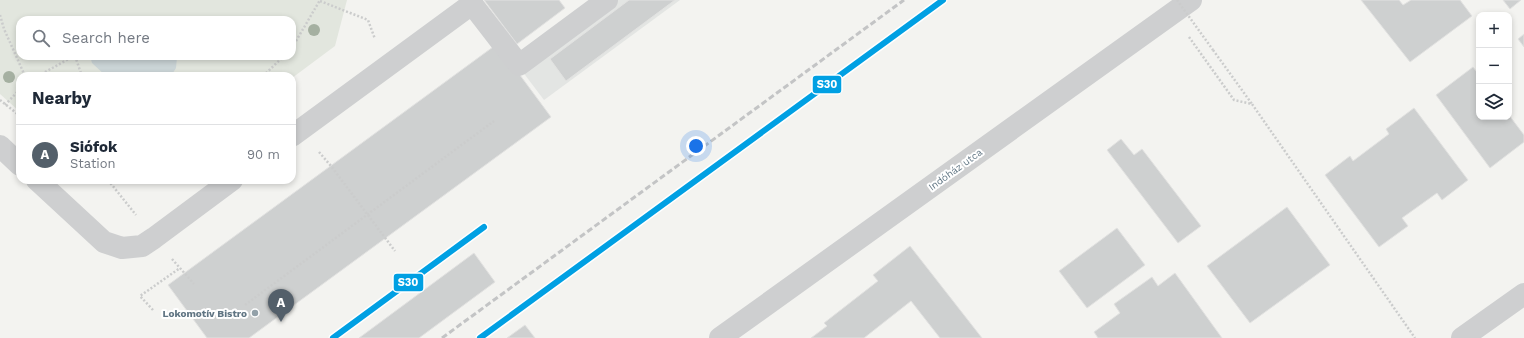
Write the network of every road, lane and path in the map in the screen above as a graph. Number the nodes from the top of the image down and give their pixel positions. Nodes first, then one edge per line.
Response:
1 (320, 0) edge
2 (607, 0) edge
3 (1191, 0) edge
4 (1175, 7) edge
5 (0, 15) edge
6 (296, 41) edge
7 (16, 56) edge
8 (18, 60) edge
9 (68, 60) edge
10 (76, 60) edge
11 (280, 60) edge
12 (386, 67) junction
13 (23, 72) edge
14 (45, 72) edge
15 (81, 72) edge
16 (267, 72) edge
17 (16, 93) edge
18 (0, 100) edge
19 (1252, 104) junction
20 (5, 105) junction
21 (16, 113) edge
22 (494, 121) dead end
23 (296, 133) edge
24 (0, 146) edge
25 (16, 161) edge
26 (41, 184) edge
27 (111, 184) edge
28 (227, 184) edge
29 (368, 214) junction
30 (154, 238) junction
31 (395, 251) dead end
32 (194, 284) dead end
33 (1524, 294) edge
34 (245, 305) dead end
35 (153, 310) dead end
36 (720, 338) edge
37 (1415, 338) edge
38 (1462, 338) edge

1 - 6 path
1 - 12 path
2 - 12 street
3 - 4 street, Indóház utca
4 - 19 path, bridge
4 - 19 path
4 - 36 street, Indóház utca
5 - 7 path
8 - 13 path
9 - 14 path
10 - 15 path
11 - 16 path
12 - 23 street
17 - 20 path
18 - 20 path
19 - 37 path
20 - 21 path
22 - 29 path
23 - 29 path
24 - 25 street
26 - 30 street
27 - 30 path
28 - 30 street
29 - 31 path
29 - 34 path
32 - 35 path
33 - 38 street

